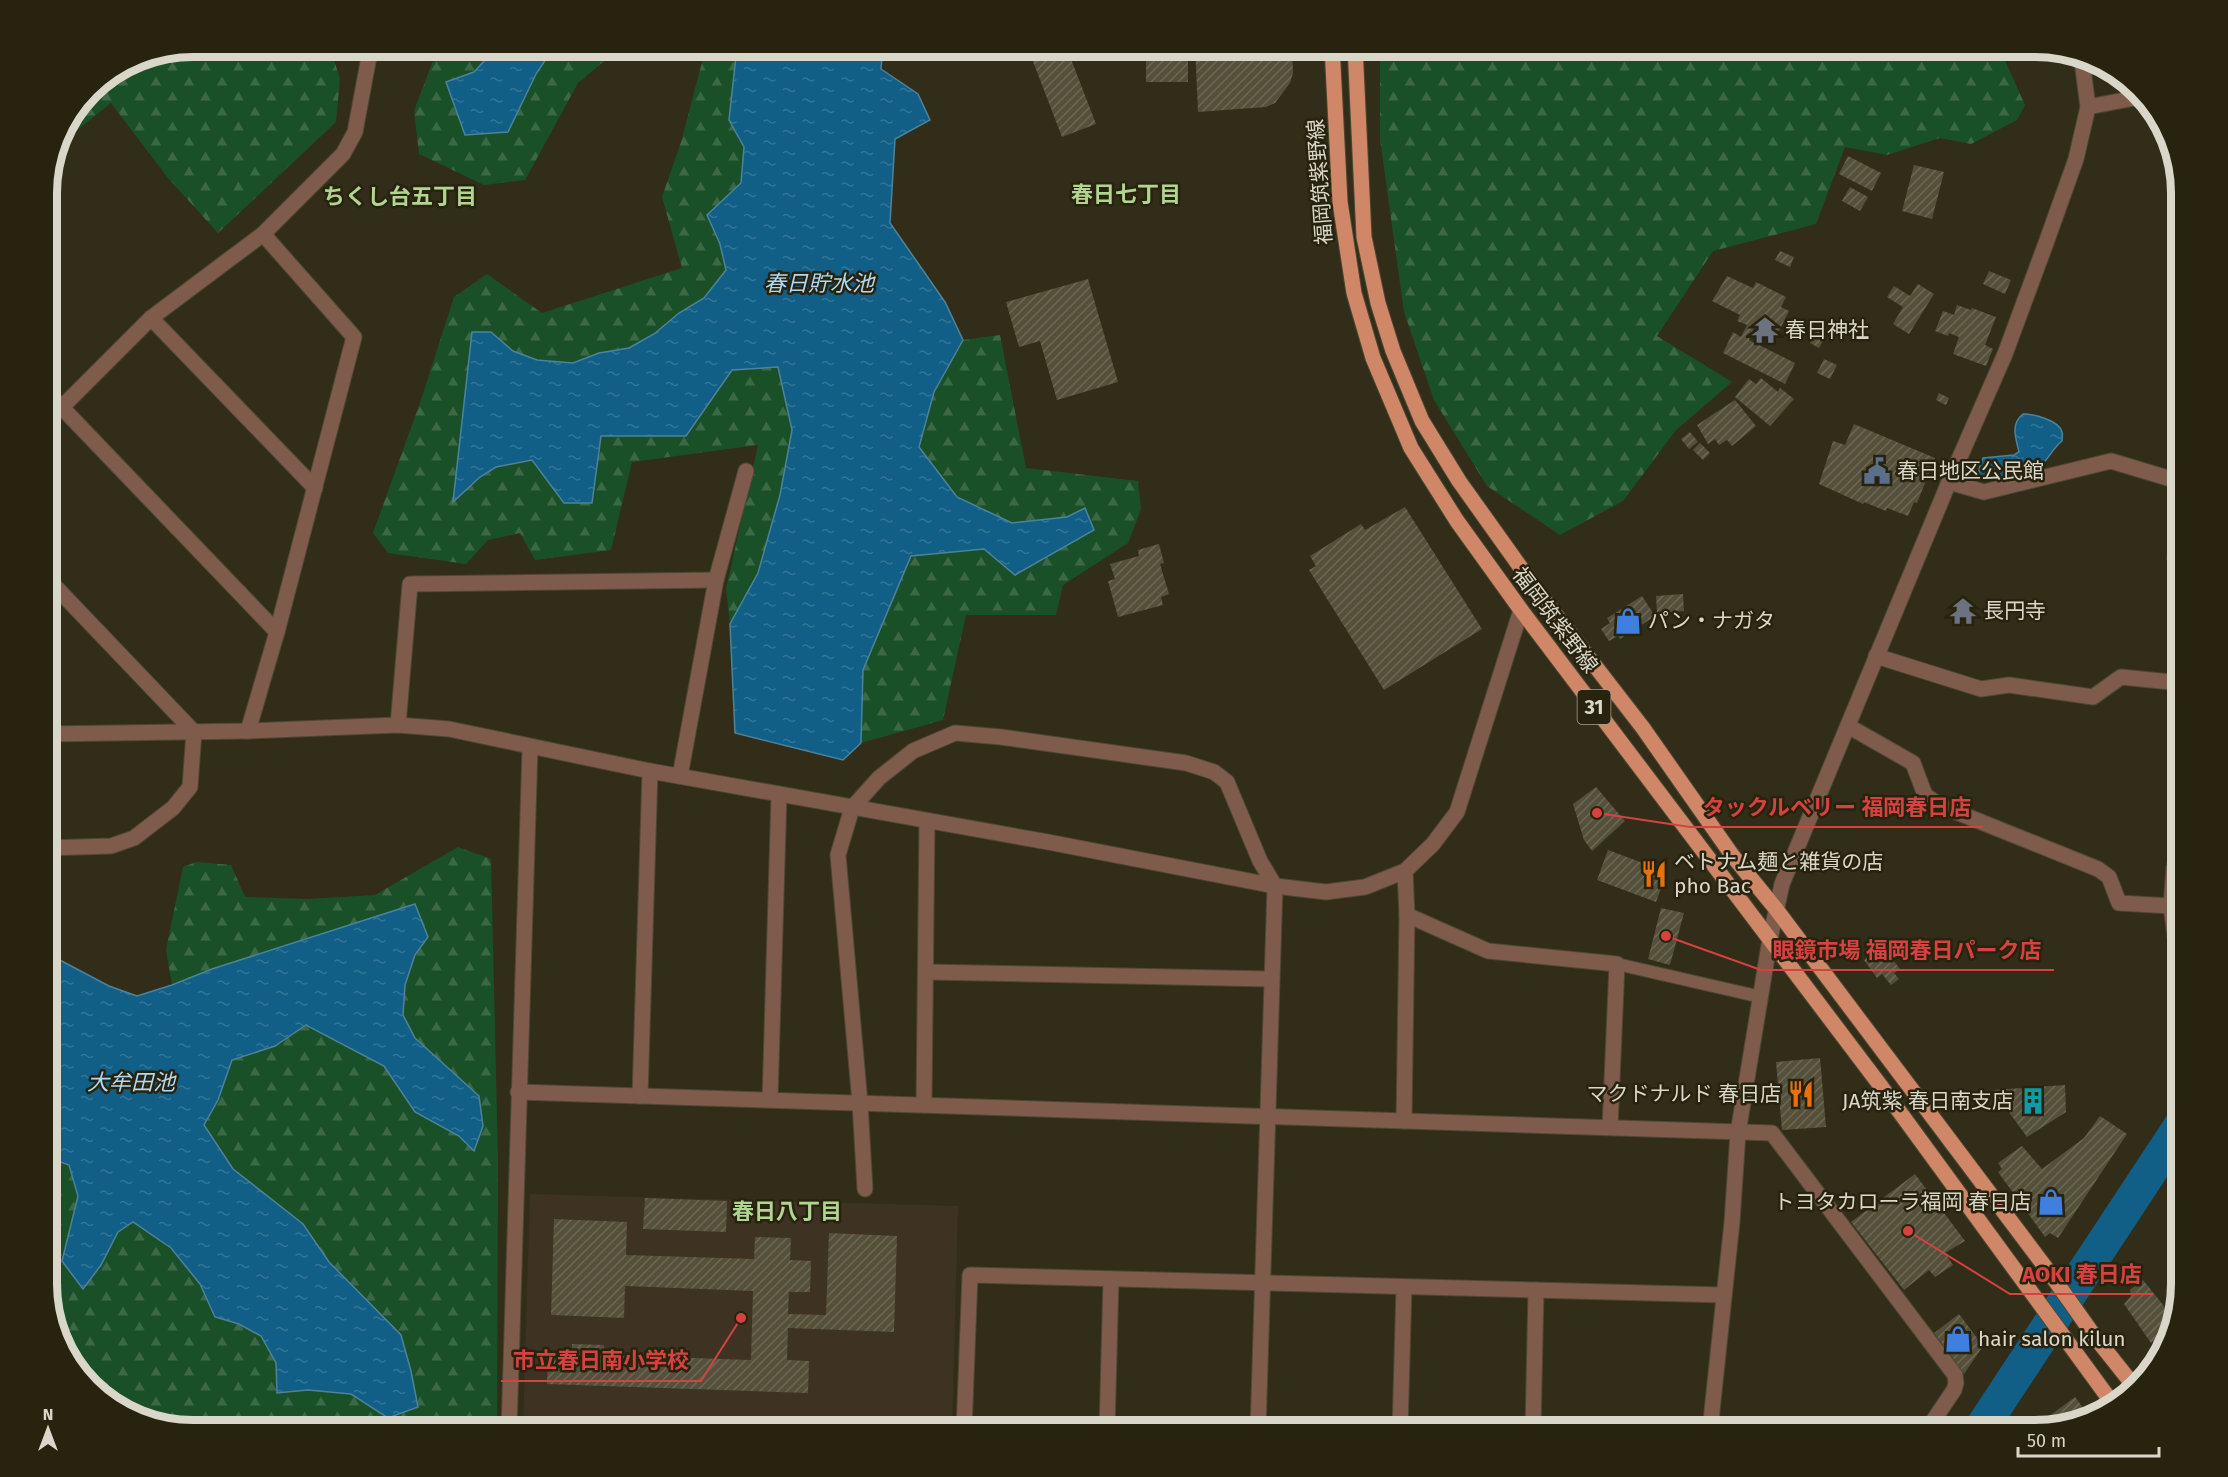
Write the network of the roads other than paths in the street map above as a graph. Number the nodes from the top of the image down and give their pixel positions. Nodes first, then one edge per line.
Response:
1 (369, 57) edge
2 (1333, 57) edge
3 (1356, 57) edge
4 (2083, 66) edge
5 (2132, 98) edge
6 (2088, 107) junction
7 (263, 234) junction
8 (151, 318) junction
9 (57, 403) edge
10 (62, 408) junction
11 (57, 413) edge
12 (746, 471) dead end
13 (2171, 479) edge
14 (1948, 483) junction
15 (315, 488) junction
16 (716, 580) junction
17 (57, 588) edge
18 (1521, 610) junction
19 (277, 632) junction
20 (1876, 656) junction
21 (2171, 682) edge
22 (398, 725) junction
23 (1848, 726) junction
24 (248, 731) junction
25 (194, 732) junction
26 (57, 734) edge
27 (530, 748) junction
28 (650, 771) junction
29 (680, 776) junction
30 (779, 794) junction
31 (852, 808) junction
32 (927, 821) junction
33 (57, 848) edge
34 (1405, 871) junction
35 (1275, 886) junction
36 (2171, 906) edge
37 (1776, 909) junction
38 (1407, 915) junction
39 (1770, 939) junction
40 (1617, 964) junction
41 (926, 972) junction
42 (1271, 979) junction
43 (1761, 997) junction
44 (518, 1092) junction
45 (640, 1096) junction
46 (770, 1100) junction
47 (860, 1103) junction
48 (924, 1105) junction
49 (1267, 1116) junction
50 (1404, 1121) junction
51 (1610, 1127) junction
52 (1738, 1133) junction
53 (865, 1189) dead end
54 (1111, 1279) junction
55 (1263, 1283) junction
56 (1404, 1287) junction
57 (1536, 1290) junction
58 (1724, 1295) junction
59 (2130, 1381) edge
60 (2108, 1398) edge
61 (509, 1420) edge
62 (964, 1420) edge
63 (1107, 1420) edge
64 (1258, 1420) edge
65 (1400, 1420) edge
66 (1533, 1420) edge
67 (1711, 1420) edge
68 (1934, 1420) edge

1 - 7 street
2 - 18 main road, 福岡筑紫野線 / 31
3 - 37 main road, 福岡筑紫野線 / 31
4 - 6 street
5 - 6 street
6 - 14 street
7 - 8 street
7 - 15 street
8 - 10 street
8 - 15 street
9 - 10 street
10 - 11 street
10 - 19 street
12 - 16 street
13 - 14 street
14 - 20 street
15 - 19 street
16 - 22 street
16 - 29 street
17 - 25 street
18 - 34 street
18 - 39 main road, 福岡筑紫野線 / 31
19 - 24 street
20 - 21 street
20 - 23 street
22 - 24 street
22 - 27 street
23 - 36 street
23 - 37 street
24 - 25 street
25 - 26 street
25 - 33 street
27 - 28 street
27 - 44 street
28 - 29 street
28 - 45 street
29 - 30 street
30 - 31 street
30 - 46 street
31 - 32 street
31 - 35 street
31 - 47 street
32 - 35 street
32 - 41 street
34 - 35 street
34 - 38 street
35 - 42 street
37 - 39 street
37 - 59 main road, 福岡筑紫野線 / 31
38 - 40 street
38 - 50 street
39 - 43 street
39 - 60 main road, 福岡筑紫野線 / 31
40 - 43 street
40 - 51 street
41 - 42 street
41 - 48 street
42 - 49 street
43 - 52 street
44 - 45 street
44 - 61 street
45 - 46 street
46 - 47 street
47 - 48 street
47 - 53 street
48 - 49 street
49 - 50 street
49 - 55 street
50 - 51 street
51 - 52 street
52 - 58 street
52 - 68 street
54 - 55 street
54 - 62 street
54 - 63 street
55 - 56 street
55 - 64 street
56 - 57 street
56 - 65 street
57 - 58 street
57 - 66 street
58 - 67 street

